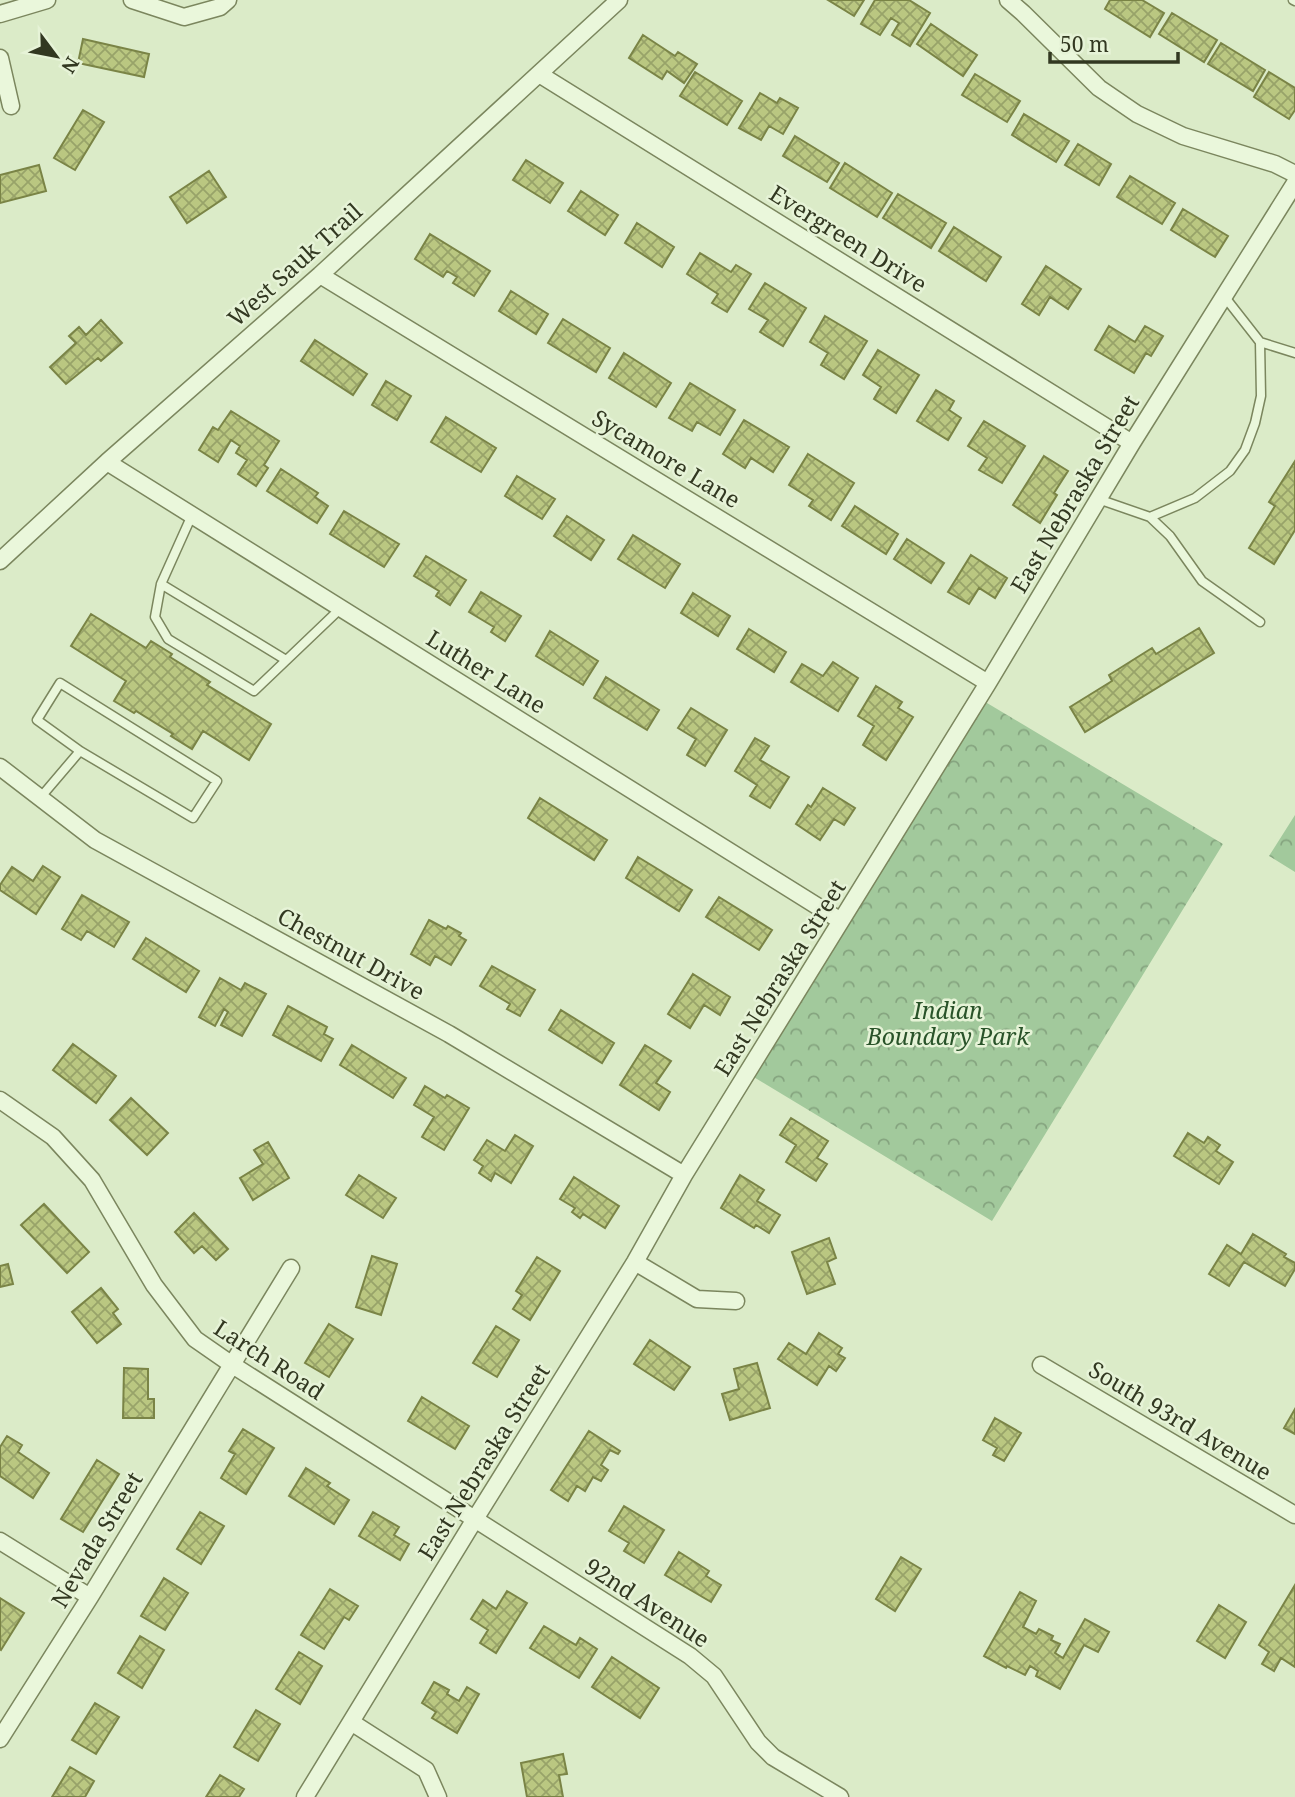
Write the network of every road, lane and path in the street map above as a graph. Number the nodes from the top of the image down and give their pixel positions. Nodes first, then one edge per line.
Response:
1 (47, 0) edge
2 (132, 0) edge
3 (228, 0) edge
4 (619, 0) edge
5 (1007, 0) edge
6 (0, 14) edge
7 (0, 58) edge
8 (539, 74) junction
9 (11, 106) dead end
10 (1295, 174) edge
11 (1295, 183) edge
12 (320, 275) junction
13 (1224, 296) junction
14 (1259, 342) junction
15 (1295, 353) edge
16 (1132, 443) junction
17 (107, 462) junction
18 (1098, 499) junction
19 (192, 515) junction
20 (1150, 517) junction
21 (0, 561) edge
22 (160, 584) junction
23 (341, 608) junction
24 (1260, 622) dead end
25 (286, 660) junction
26 (988, 683) junction
27 (80, 751) junction
28 (0, 767) edge
29 (40, 798) junction
30 (841, 921) junction
31 (0, 1100) edge
32 (684, 1175) junction
33 (635, 1262) junction
34 (291, 1268) dead end
35 (736, 1301) dead end
36 (231, 1364) junction
37 (1041, 1365) dead end
38 (1295, 1515) edge
39 (475, 1519) junction
40 (0, 1541) edge
41 (90, 1597) junction
42 (351, 1722) junction
43 (0, 1739) edge
44 (305, 1797) edge
45 (438, 1797) edge
46 (840, 1797) edge

1 - 6 street
2 - 3 street
4 - 8 street, West Sauk Trail
5 - 10 street
7 - 9 street
8 - 12 street, West Sauk Trail
8 - 16 street, Evergreen Drive
11 - 13 street, East Nebraska Street
12 - 17 street, West Sauk Trail
12 - 26 street, Sycamore Lane
13 - 14 lane
13 - 16 street, East Nebraska Street
14 - 15 lane
14 - 20 lane
16 - 18 street, East Nebraska Street
17 - 19 street, Luther Lane
17 - 21 street, West Sauk Trail
18 - 20 lane
18 - 26 street, East Nebraska Street
19 - 22 lane
19 - 23 street, Luther Lane
20 - 24 lane
22 - 25 lane
22 - 25 lane
23 - 25 lane
23 - 30 street, Luther Lane
26 - 30 street, East Nebraska Street
27 - 27 lane
27 - 29 lane
28 - 29 street, Chestnut Drive
29 - 32 street, Chestnut Drive
30 - 32 street, East Nebraska Street
31 - 36 street, Larch Road
32 - 33 street, East Nebraska Street
33 - 35 street
33 - 39 street, East Nebraska Street
34 - 36 street, Nevada Street
36 - 39 street, Larch Road
36 - 41 street, Nevada Street
37 - 38 street, South 93rd Avenue
39 - 42 street, East Nebraska Street
39 - 46 street, 92nd Avenue
40 - 41 street
41 - 43 street, Nevada Street
42 - 44 street, East Nebraska Street
42 - 45 street

